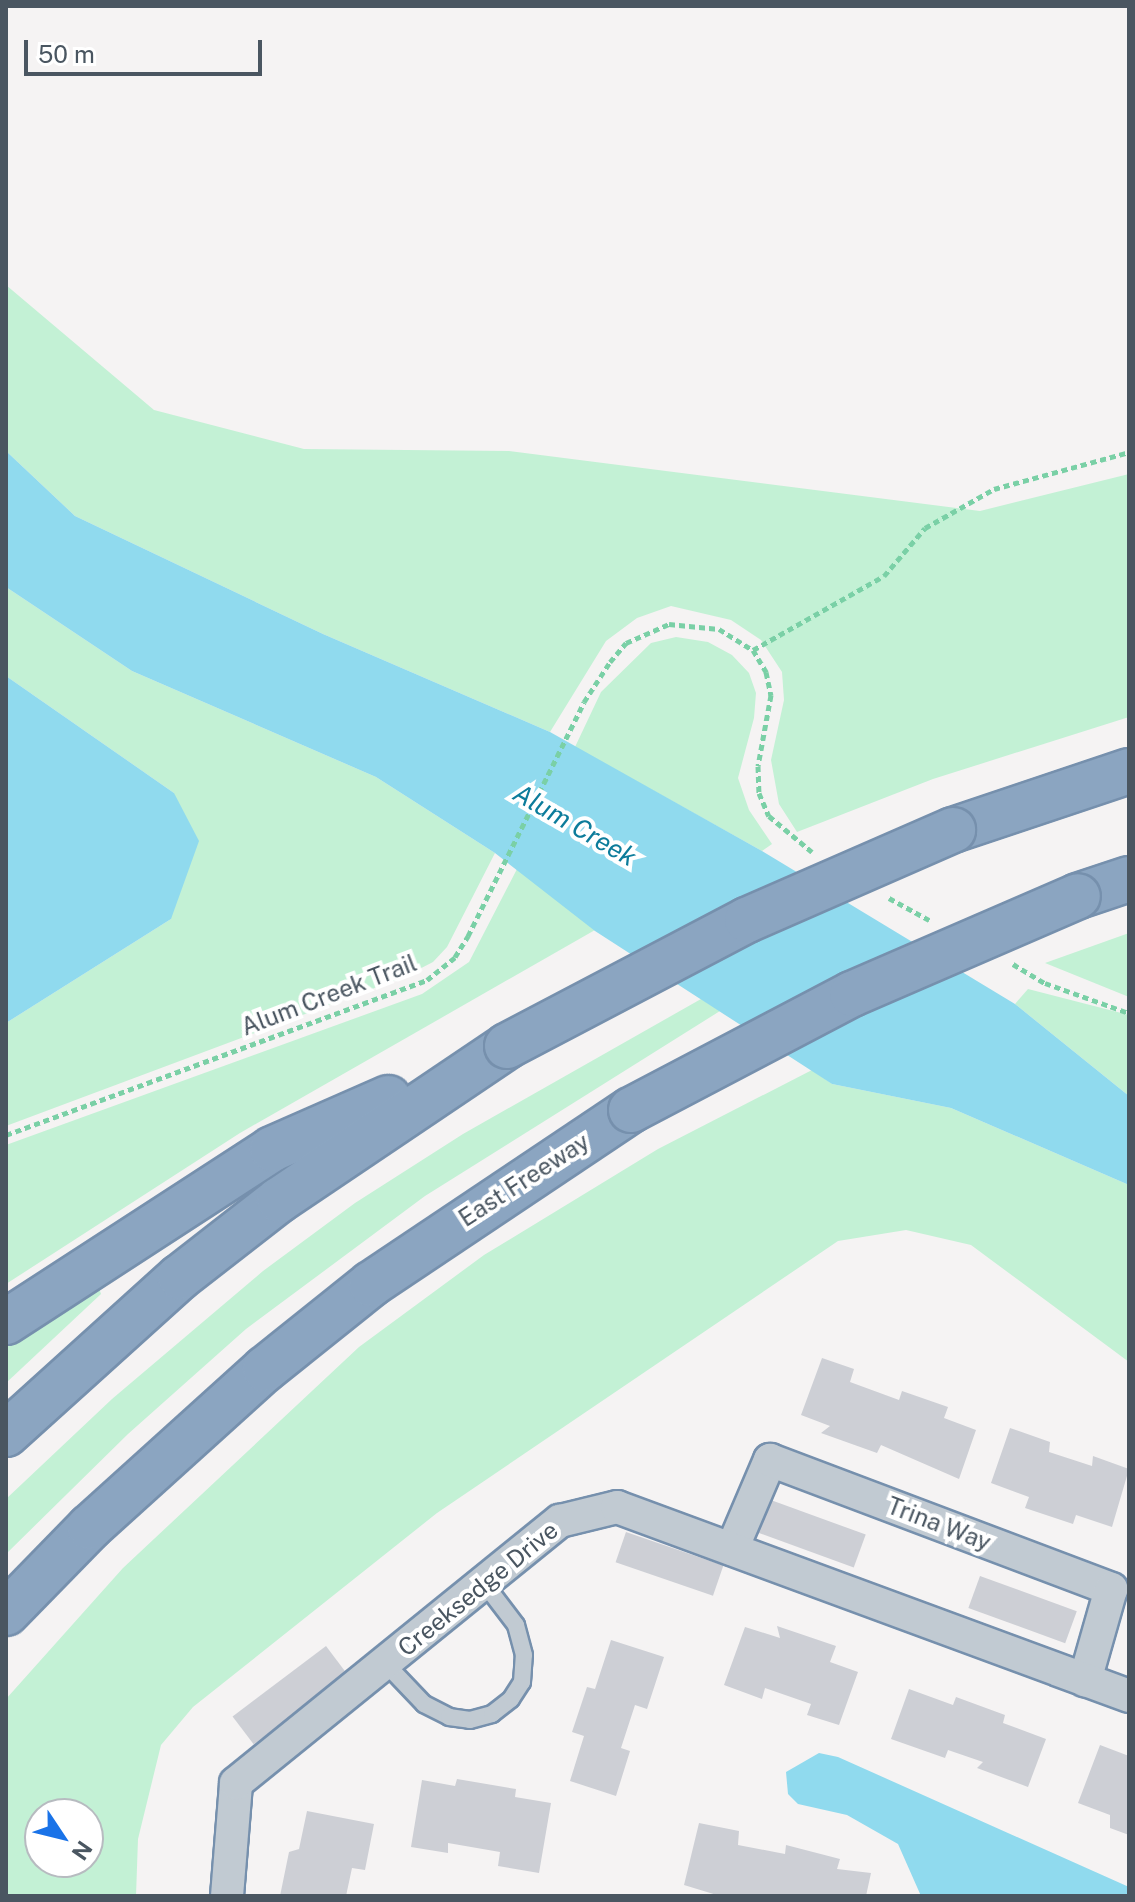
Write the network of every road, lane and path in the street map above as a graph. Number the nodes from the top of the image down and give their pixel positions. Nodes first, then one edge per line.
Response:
1 (1129, 452) edge
2 (753, 650) junction
3 (1129, 771) edge
4 (820, 859) dead end
5 (1129, 879) edge
6 (886, 897) dead end
7 (941, 926) dead end
8 (1010, 962) dead end
9 (1129, 1013) edge
10 (507, 1046) junction
11 (6, 1135) edge
12 (6, 1322) edge
13 (6, 1434) edge
14 (732, 1549) junction
15 (484, 1583) junction
16 (6, 1613) edge
17 (385, 1663) junction
18 (1085, 1680) junction
19 (1129, 1696) edge
20 (227, 1896) edge

1 - 2 path
2 - 4 path
2 - 11 path, Alum Creek Trail
3 - 10 highway, bridge
5 - 16 highway, East Freeway, bridge
6 - 7 path
8 - 9 path
10 - 12 highway
10 - 13 highway
14 - 15 street, Creeksedge Drive
14 - 18 street, Creeksedge Drive
14 - 18 street, Trina Way
15 - 17 street, Creeksedge Drive
15 - 17 lane
17 - 20 street, Creeksedge Drive
18 - 19 street, Creeksedge Drive

